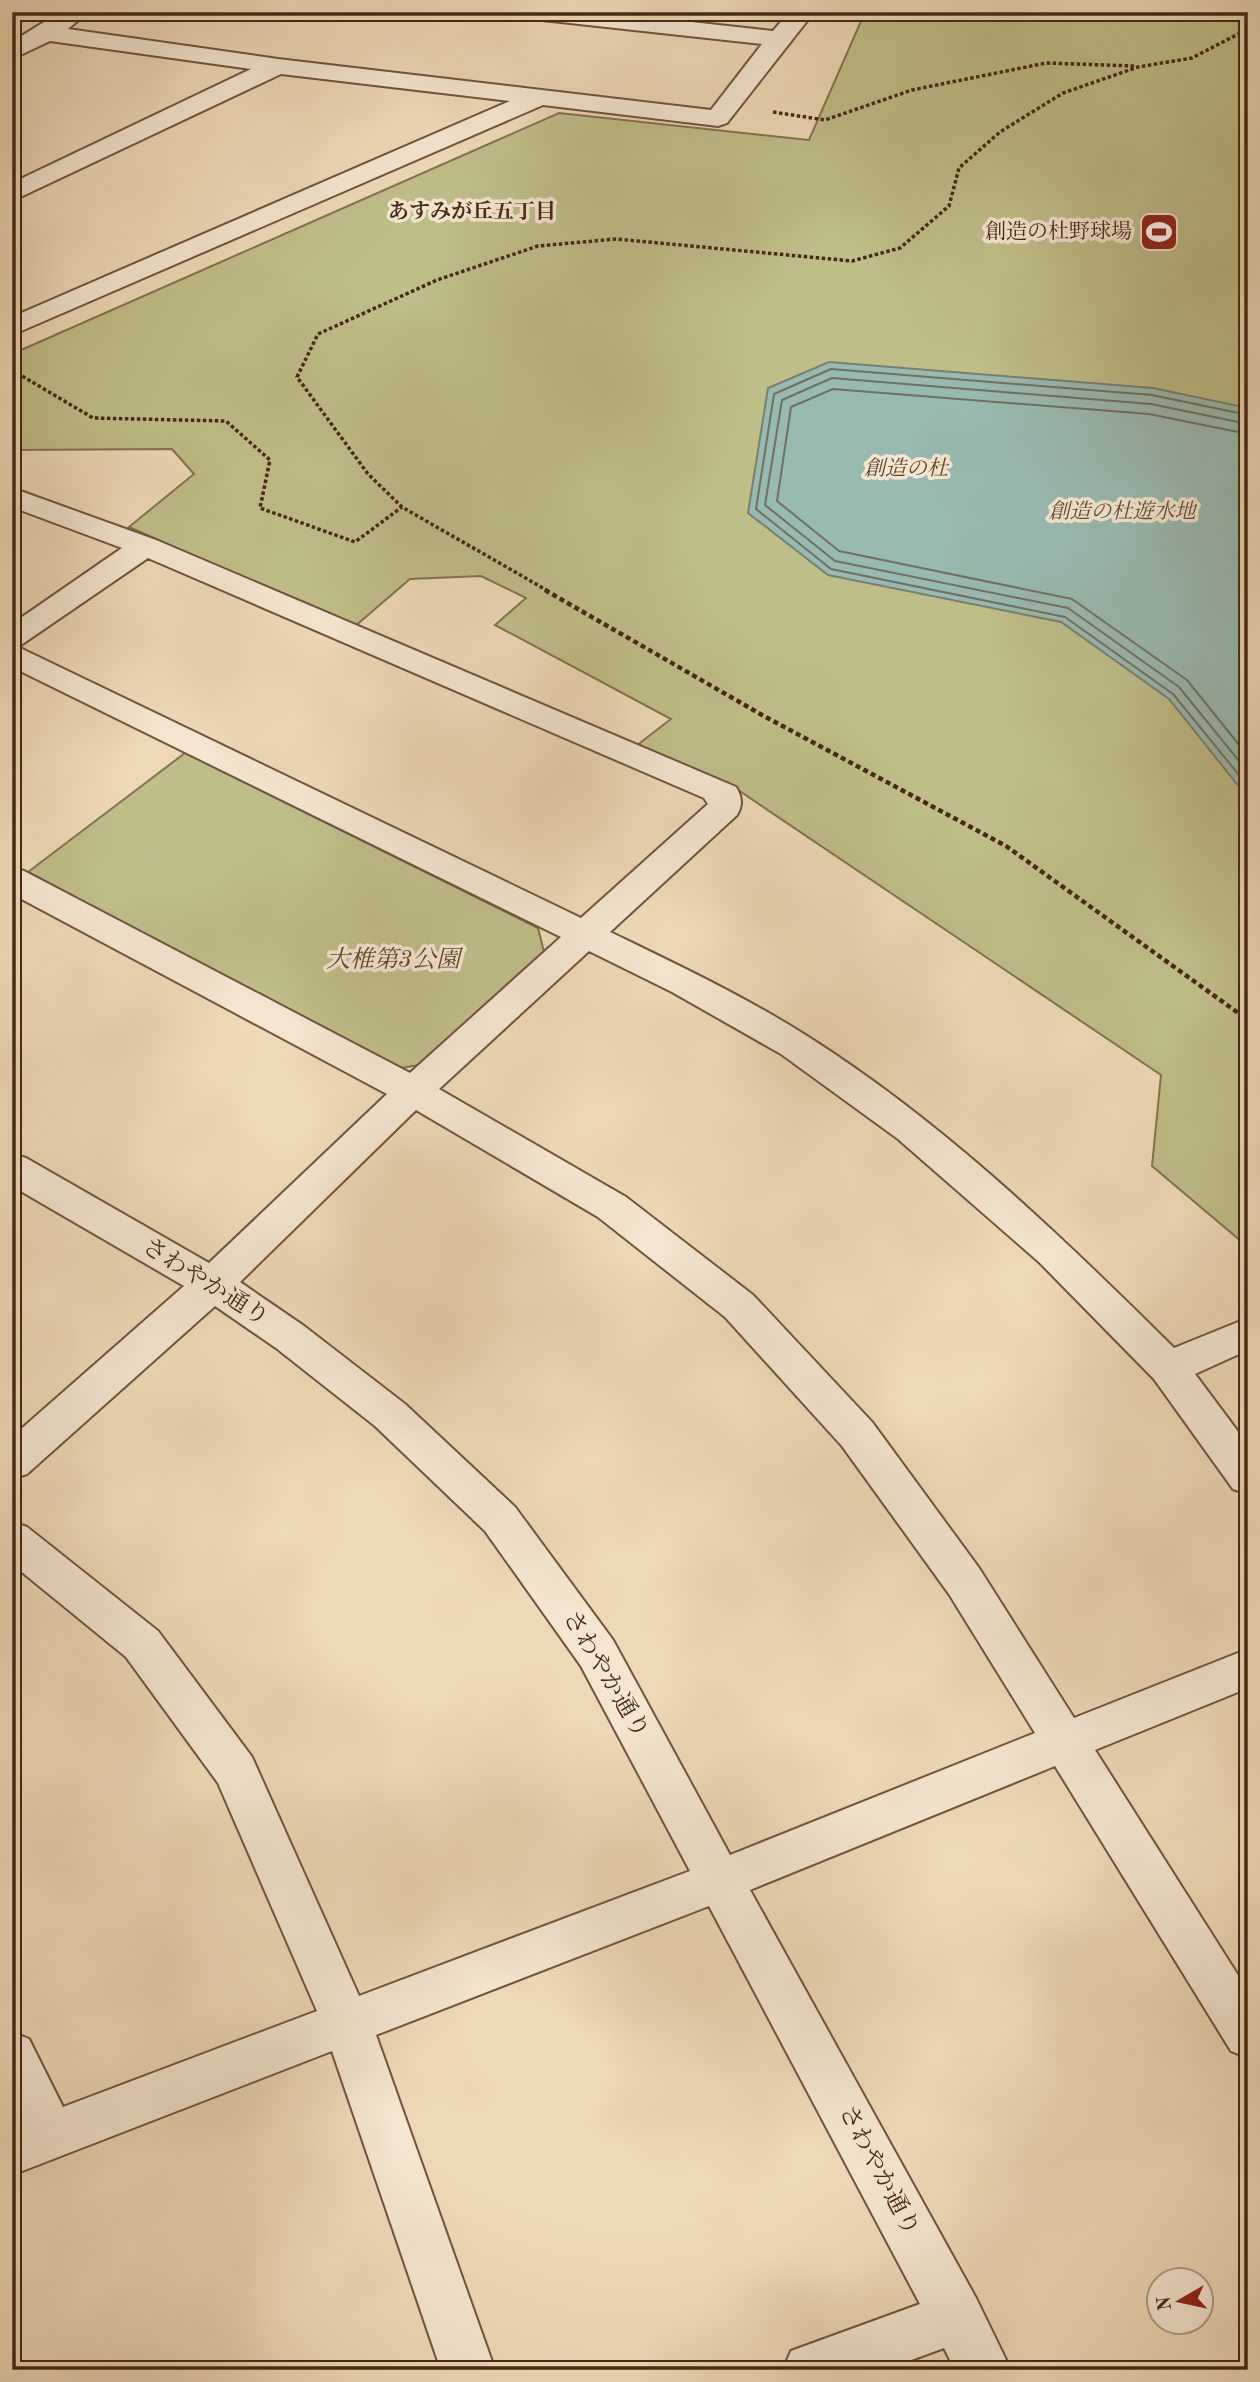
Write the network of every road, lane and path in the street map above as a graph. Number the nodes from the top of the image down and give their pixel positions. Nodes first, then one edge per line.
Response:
1 (76, 12) edge
2 (534, 12) edge
3 (802, 12) edge
4 (1248, 29) edge
5 (46, 33) junction
6 (779, 40) junction
7 (12, 52) edge
8 (278, 66) junction
9 (1138, 66) junction
10 (540, 97) junction
11 (728, 105) junction
12 (12, 193) edge
13 (12, 327) edge
14 (12, 370) edge
15 (12, 497) edge
16 (402, 507) junction
17 (145, 546) junction
18 (12, 639) edge
19 (12, 655) edge
20 (12, 879) edge
21 (583, 935) junction
22 (1248, 1020) edge
23 (413, 1091) junction
24 (12, 1168) edge
25 (213, 1284) junction
26 (1248, 1333) edge
27 (1168, 1368) junction
28 (12, 1462) edge
29 (1248, 1477) edge
30 (12, 1539) edge
31 (1248, 1668) edge
32 (1065, 1741) junction
33 (721, 1880) junction
34 (347, 2023) junction
35 (1248, 2035) edge
36 (12, 2055) edge
37 (32, 2143) edge
38 (957, 2317) junction
39 (467, 2370) edge
40 (810, 2370) edge
41 (984, 2370) edge

1 - 5 street
2 - 6 street
3 - 6 street
4 - 9 path
5 - 7 street
5 - 8 street
6 - 11 street
8 - 10 street
8 - 12 street
9 - 11 path
9 - 16 path
10 - 11 street
10 - 13 street
14 - 16 path
15 - 17 street
16 - 22 path
17 - 18 street
17 - 21 street
19 - 21 street
20 - 23 street
21 - 23 street
21 - 27 street
23 - 25 street
23 - 32 street
24 - 25 street, さわやか通り
25 - 28 street
25 - 33 street, さわやか通り
26 - 27 street
27 - 29 street
30 - 34 street
31 - 32 street
32 - 33 street
32 - 35 street
33 - 34 street
33 - 38 street, さわやか通り
34 - 37 street
34 - 39 street
36 - 37 street
38 - 40 street
38 - 41 street, さわやか通り

